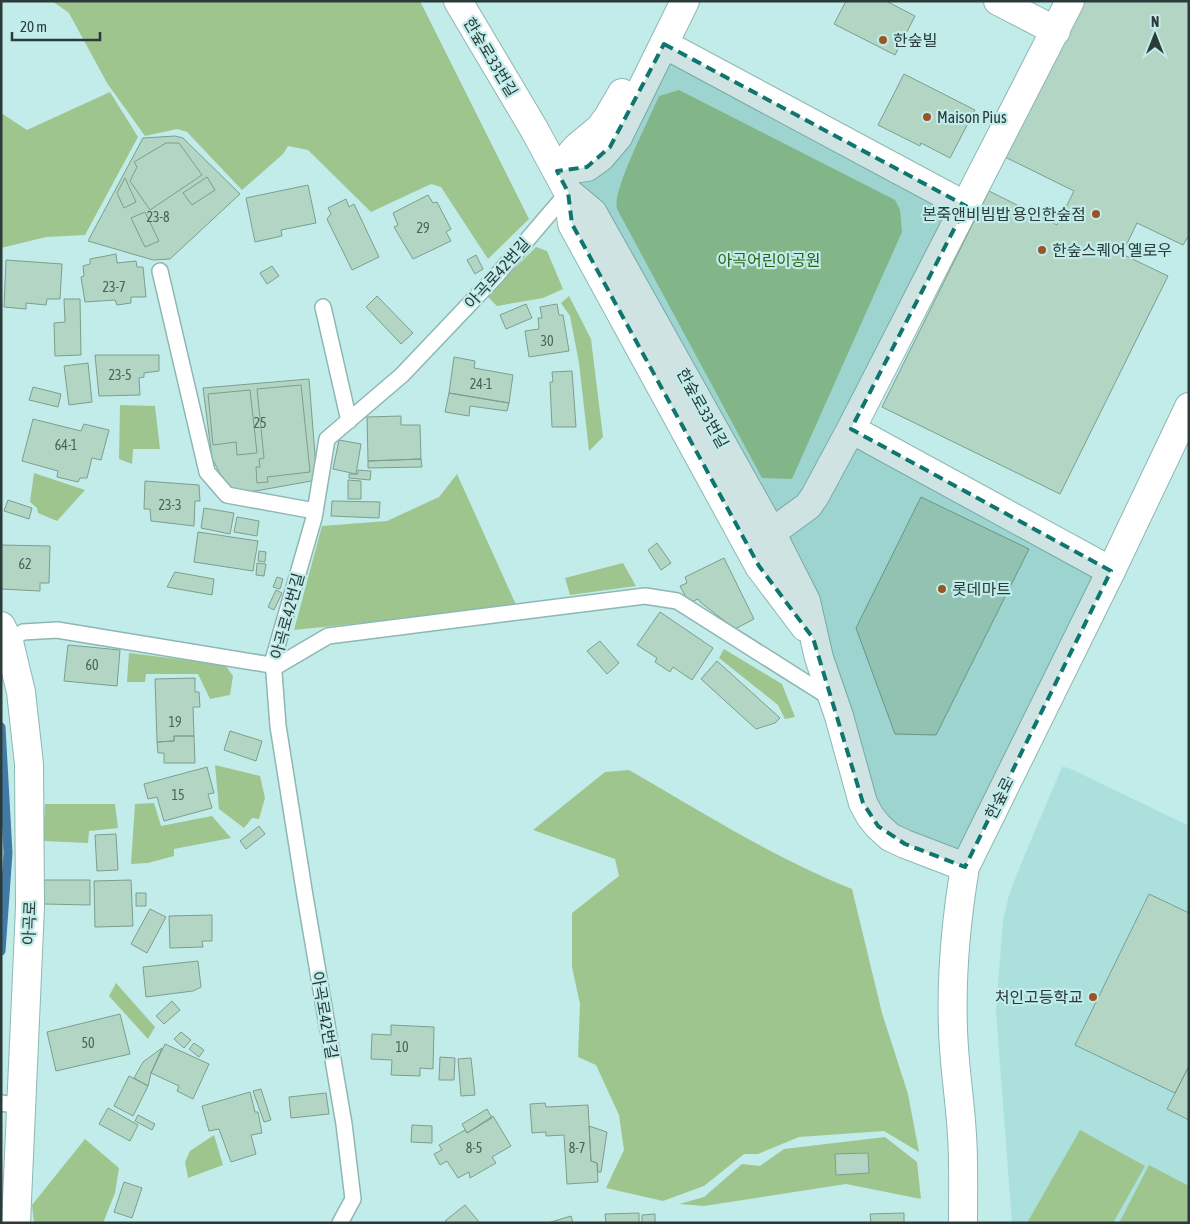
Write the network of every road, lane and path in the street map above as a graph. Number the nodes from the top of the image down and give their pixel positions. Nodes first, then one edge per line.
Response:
1 (458, 1) edge
2 (671, 1) edge
3 (685, 1) edge
4 (998, 1) edge
5 (1070, 1) edge
6 (1056, 31) junction
7 (664, 44) junction
8 (562, 182) junction
9 (966, 206) junction
10 (160, 271) dead end
11 (323, 307) dead end
12 (1189, 407) edge
13 (349, 420) junction
14 (851, 429) junction
15 (315, 510) junction
16 (772, 533) junction
17 (1111, 571) junction
18 (4, 638) edge
19 (813, 638) junction
20 (274, 665) junction
21 (833, 700) junction
22 (965, 866) junction
23 (11, 1105) edge
24 (16, 1223) edge
25 (340, 1223) edge
26 (962, 1223) edge

1 - 8 street, 한숲로33번길
2 - 8 street
3 - 7 street
4 - 6 street
5 - 6 street
6 - 9 street
7 - 8 street
7 - 9 street
8 - 13 lane, 아곡로42번길
8 - 16 street, 한숲로33번길
8 - 19 street, 한숲로33번길
9 - 14 street
10 - 15 lane
11 - 13 lane
12 - 17 street, 한숲로
13 - 15 lane, 아곡로42번길
14 - 16 street
14 - 17 street
15 - 20 lane, 아곡로42번길
16 - 19 street, 한숲로33번길
17 - 22 street, 한숲로
18 - 20 lane
18 - 23 street, 아곡로
19 - 21 street, 한숲로33번길
20 - 21 lane
20 - 25 lane, 아곡로42번길
21 - 22 street, 한숲로33번길
22 - 26 street, 한숲로
23 - 24 street, 아곡로

